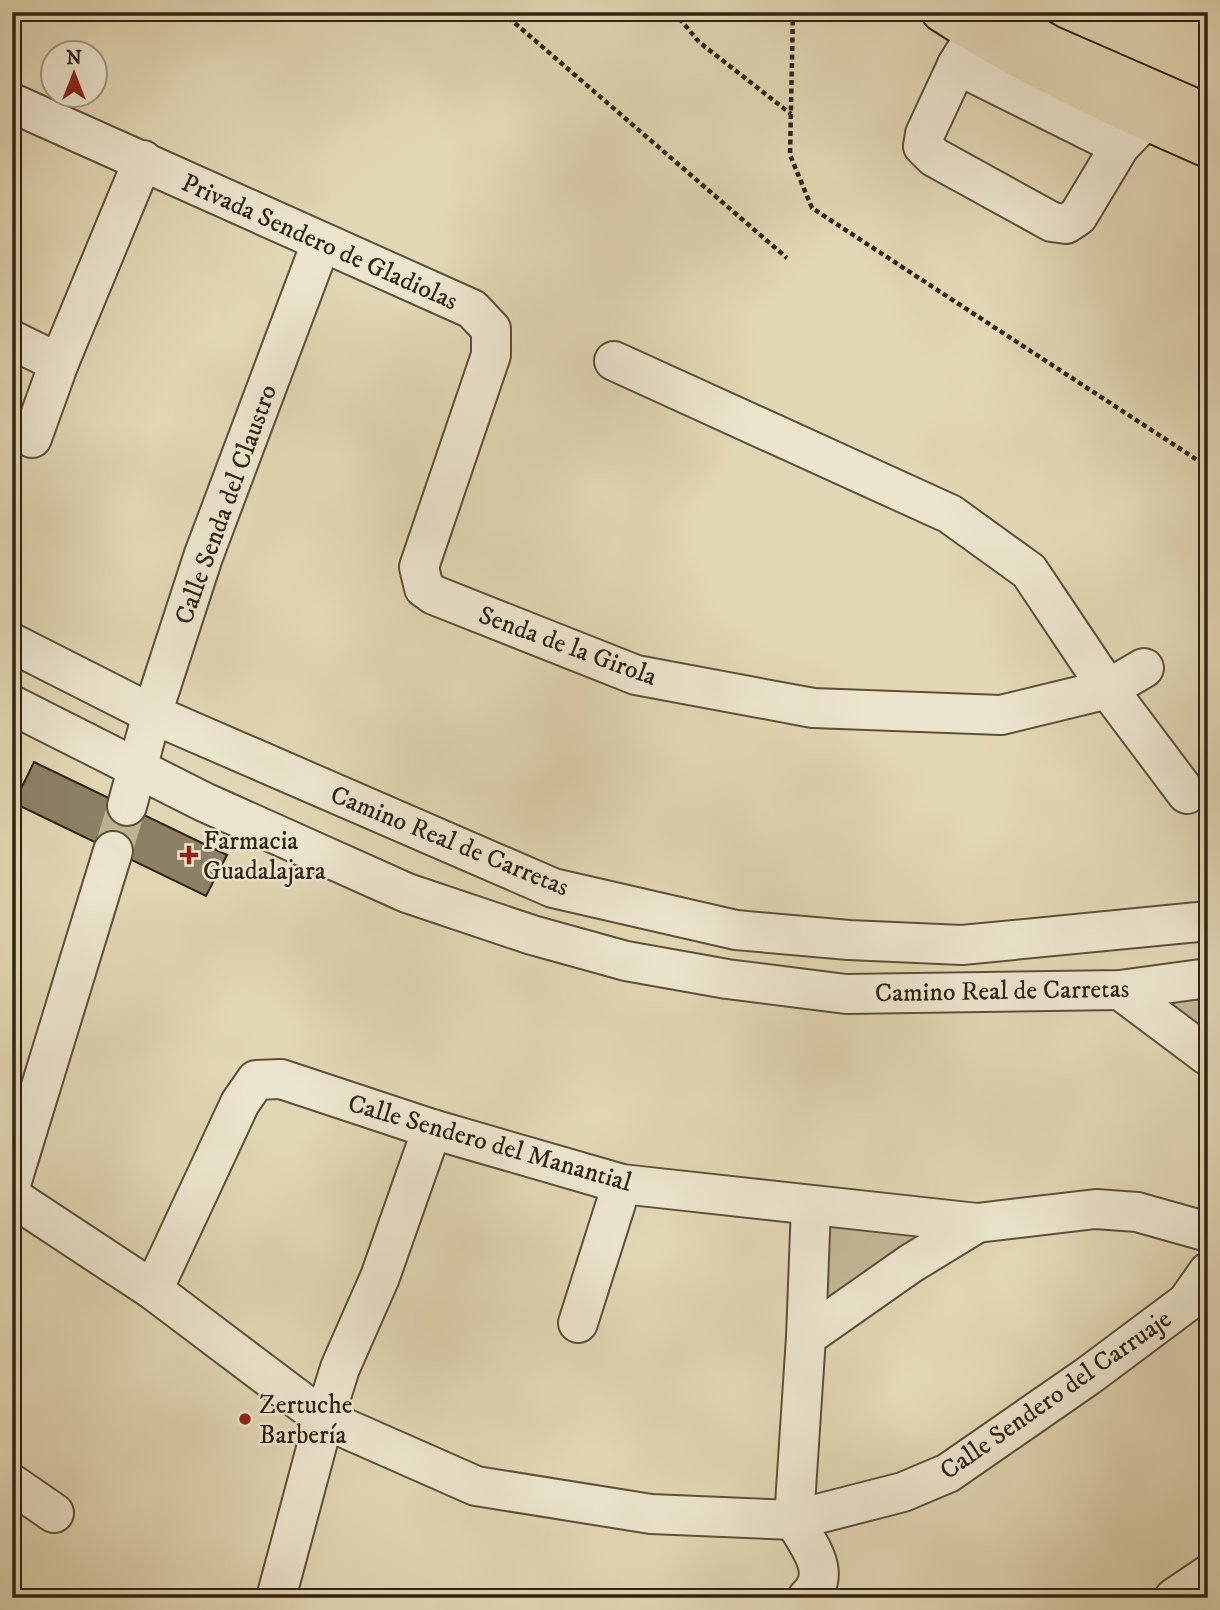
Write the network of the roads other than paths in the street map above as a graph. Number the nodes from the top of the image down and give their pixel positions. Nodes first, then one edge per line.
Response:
1 (941, 12) edge
2 (976, 37) edge
3 (12, 103) edge
4 (1208, 114) edge
5 (1133, 133) junction
6 (1208, 148) edge
7 (143, 160) junction
8 (321, 243) junction
9 (491, 329) joint
10 (12, 340) edge
11 (614, 361) dead end
12 (59, 363) junction
13 (32, 438) dead end
14 (12, 643) edge
15 (1144, 668) dead end
16 (1108, 688) junction
17 (12, 705) edge
18 (152, 714) junction
19 (136, 769) junction
20 (1187, 794) dead end
21 (127, 806) tunnel mouth
22 (113, 851) tunnel mouth
23 (1208, 921) edge
24 (1208, 978) edge
25 (1120, 990) junction
26 (1206, 1049) edge
27 (432, 1129) junction
28 (12, 1181) edge
29 (622, 1184) junction
30 (12, 1196) edge
31 (811, 1206) junction
32 (977, 1223) junction
33 (1208, 1232) edge
34 (1208, 1272) edge
35 (153, 1290) junction
36 (578, 1323) dead end
37 (806, 1336) junction
38 (324, 1419) junction
39 (12, 1484) edge
40 (54, 1513) dead end
41 (794, 1520) junction
42 (1208, 1575) edge
43 (276, 1598) edge
44 (807, 1598) edge
45 (1174, 1598) edge

1 - 2 main road
2 - 4 main road
2 - 5 main road
2 - 5 street
3 - 7 street, Privada Sendero de Gladiolas
5 - 6 main road
7 - 8 street, Privada Sendero de Gladiolas
7 - 12 street
8 - 9 street, Privada Sendero de Gladiolas
8 - 18 street, Calle Senda del Claustro
9 - 16 street, Senda de la Girola
10 - 12 street
11 - 16 street
12 - 13 street
14 - 18 street, Camino Real de Carretas
15 - 16 street, Senda de la Girola
16 - 20 street
17 - 19 street, Camino Real de Carretas
18 - 19 street, Calle Senda del Claustro
18 - 23 street, Camino Real de Carretas
19 - 21 street, Calle Senda del Claustro
19 - 25 street, Camino Real de Carretas
22 - 28 street
24 - 25 street, Camino Real de Carretas
25 - 26 street
27 - 29 street, Calle Sendero del Manantial
27 - 35 street, Calle Sendero del Manantial
27 - 38 street
29 - 31 street, Calle Sendero del Manantial
29 - 36 street
30 - 35 street, Calle Sendero del Carruaje
31 - 32 street, Calle Sendero del Manantial
31 - 37 street
32 - 33 street, Calle Sendero del Manantial
32 - 37 street
34 - 41 street, Calle Sendero del Carruaje
35 - 38 street, Calle Sendero del Carruaje
37 - 41 street
38 - 41 street, Calle Sendero del Carruaje
38 - 43 street
39 - 40 street
41 - 44 street
42 - 45 street

